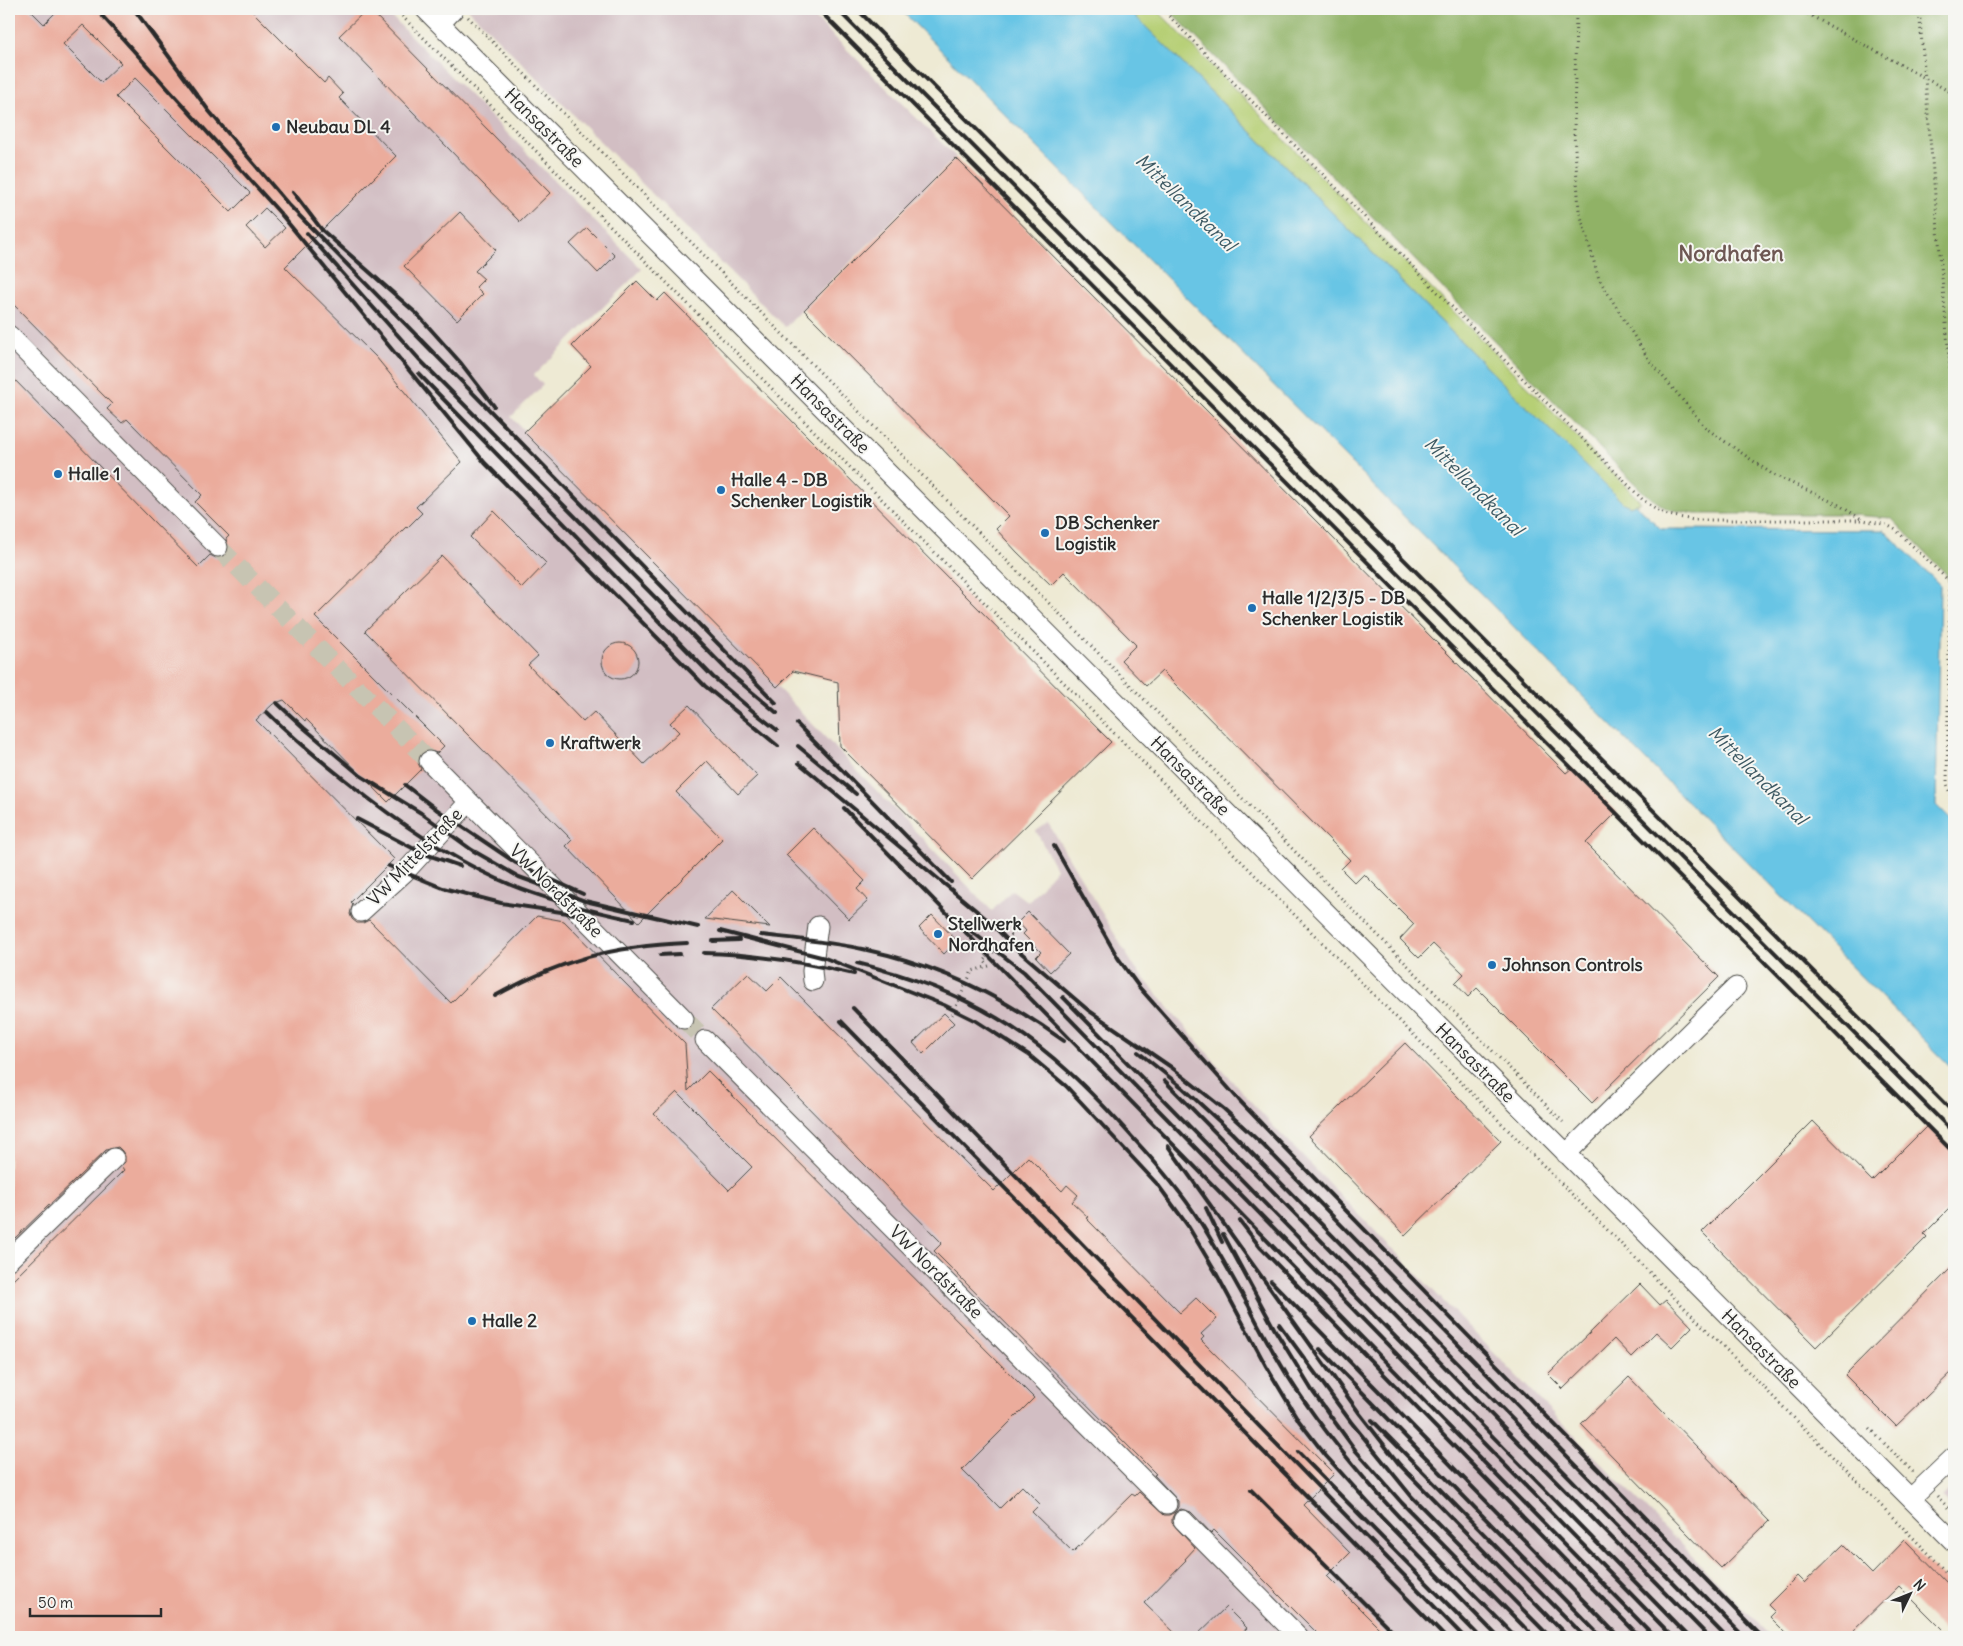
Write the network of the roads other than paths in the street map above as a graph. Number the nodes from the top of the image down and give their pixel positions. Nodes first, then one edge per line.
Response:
1 (425, 9) edge
2 (460, 12) edge
3 (440, 24) junction
4 (9, 334) edge
5 (218, 547) tunnel mouth
6 (429, 761) tunnel mouth
7 (468, 802) junction
8 (361, 912) dead end
9 (818, 926) dead end
10 (813, 981) dead end
11 (1736, 987) dead end
12 (684, 1019) tunnel mouth
13 (705, 1040) tunnel mouth
14 (1566, 1154) junction
15 (114, 1158) dead end
16 (9, 1260) edge
17 (1954, 1457) edge
18 (1911, 1498) junction
19 (1167, 1504) dead end
20 (1183, 1520) dead end
21 (1954, 1542) edge
22 (1299, 1637) edge

1 - 3 street, Hansastraße
2 - 3 street
3 - 14 street, Hansastraße
4 - 5 street
6 - 7 street, VW Nordstraße
7 - 8 street, VW Mittelstraße
7 - 12 street, VW Nordstraße
9 - 10 street
11 - 14 street
13 - 19 street, VW Nordstraße
14 - 18 street, Hansastraße
15 - 16 street
17 - 18 street
18 - 21 street, Hansastraße
20 - 22 street

